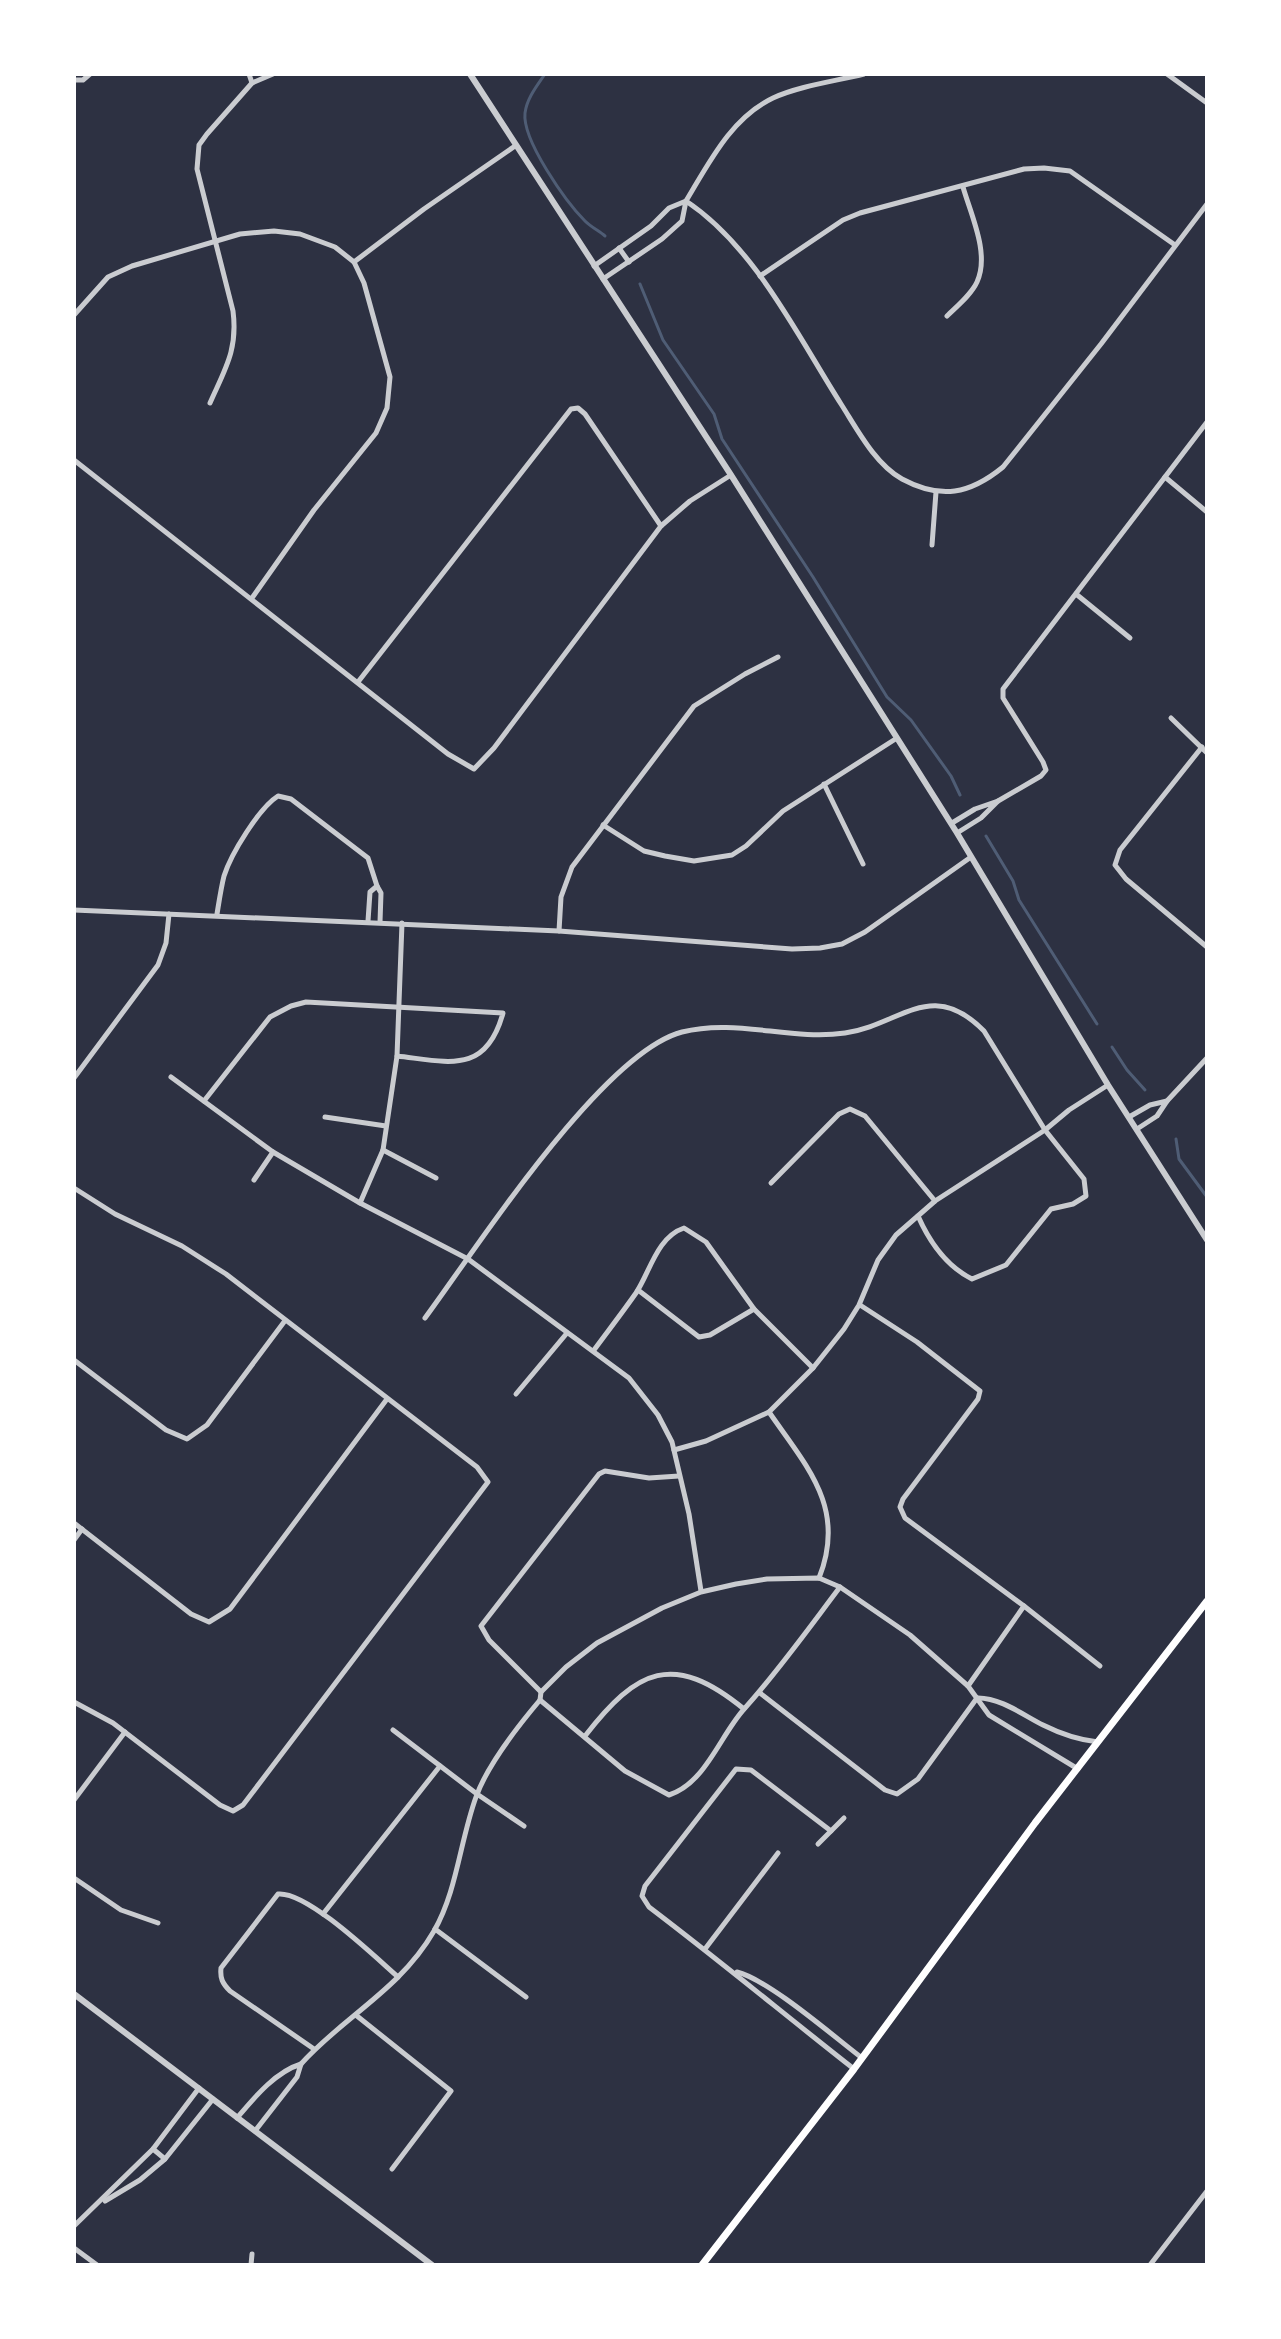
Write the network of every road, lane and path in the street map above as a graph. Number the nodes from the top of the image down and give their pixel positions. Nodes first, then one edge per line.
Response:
1 (90, 74) edge
2 (249, 74) edge
3 (273, 74) edge
4 (470, 74) edge
5 (864, 74) edge
6 (1167, 74) edge
7 (74, 80) edge
8 (252, 83) junction
9 (1207, 103) edge
10 (515, 146) junction
11 (963, 187) junction
12 (686, 201) junction
13 (1207, 204) edge
14 (216, 241) junction
15 (1175, 245) junction
16 (619, 248) junction
17 (354, 262) junction
18 (629, 262) junction
19 (594, 266) junction
20 (760, 276) junction
21 (603, 279) junction
22 (74, 315) edge
23 (947, 316) dead end
24 (210, 403) dead end
25 (1207, 422) edge
26 (74, 460) edge
27 (731, 475) junction
28 (1165, 477) junction
29 (936, 492) junction
30 (1207, 512) edge
31 (661, 526) junction
32 (932, 545) dead end
33 (1076, 594) junction
34 (252, 598) junction
35 (1130, 638) dead end
36 (778, 657) dead end
37 (358, 682) junction
38 (1171, 718) dead end
39 (897, 738) junction
40 (1202, 747) junction
41 (1207, 753) edge
42 (824, 784) junction
43 (998, 801) junction
44 (952, 823) junction
45 (603, 825) junction
46 (957, 833) junction
47 (971, 857) junction
48 (863, 864) dead end
49 (377, 886) junction
50 (74, 910) edge
51 (169, 914) junction
52 (217, 914) junction
53 (368, 921) junction
54 (380, 922) junction
55 (402, 923) junction
56 (559, 931) junction
57 (1207, 947) edge
58 (399, 1006) junction
59 (397, 1056) junction
60 (1207, 1058) edge
61 (171, 1077) dead end
62 (74, 1078) edge
63 (1108, 1085) junction
64 (204, 1101) junction
65 (1167, 1101) junction
66 (325, 1117) dead end
67 (1129, 1117) junction
68 (386, 1126) junction
69 (1137, 1129) junction
70 (1045, 1130) junction
71 (383, 1150) junction
72 (273, 1152) junction
73 (436, 1178) dead end
74 (254, 1180) dead end
75 (771, 1183) dead end
76 (74, 1188) edge
77 (935, 1201) junction
78 (360, 1203) junction
79 (918, 1216) junction
80 (1207, 1240) edge
81 (468, 1259) junction
82 (638, 1290) junction
83 (859, 1305) junction
84 (754, 1309) junction
85 (425, 1318) dead end
86 (284, 1322) junction
87 (567, 1333) junction
88 (594, 1350) junction
89 (74, 1360) edge
90 (813, 1368) junction
91 (516, 1394) dead end
92 (387, 1399) junction
93 (769, 1412) junction
94 (674, 1450) junction
95 (679, 1476) junction
96 (74, 1523) edge
97 (82, 1529) junction
98 (74, 1540) edge
99 (819, 1578) junction
100 (840, 1587) junction
101 (701, 1592) junction
102 (1207, 1601) edge
103 (1024, 1606) junction
104 (1100, 1666) dead end
105 (968, 1686) junction
106 (541, 1692) junction
107 (760, 1693) junction
108 (977, 1698) junction
109 (540, 1700) junction
110 (74, 1702) edge
111 (744, 1709) junction
112 (393, 1730) dead end
113 (125, 1732) junction
114 (585, 1736) junction
115 (1098, 1742) junction
116 (440, 1766) junction
117 (1078, 1769) junction
118 (477, 1794) junction
119 (74, 1800) edge
120 (844, 1818) dead end
121 (524, 1826) dead end
122 (831, 1831) junction
123 (818, 1844) dead end
124 (778, 1853) dead end
125 (74, 1878) edge
126 (323, 1914) junction
127 (158, 1923) dead end
128 (435, 1929) junction
129 (705, 1949) junction
130 (736, 1972) junction
131 (398, 1977) junction
132 (74, 1994) edge
133 (526, 1997) dead end
134 (357, 2016) junction
135 (314, 2050) junction
136 (862, 2058) junction
137 (301, 2064) junction
138 (854, 2069) junction
139 (199, 2088) junction
140 (213, 2099) junction
141 (237, 2118) junction
142 (255, 2131) junction
143 (153, 2149) junction
144 (165, 2159) junction
145 (392, 2169) dead end
146 (1207, 2191) edge
147 (94, 2208) junction
148 (74, 2226) edge
149 (74, 2248) edge
150 (252, 2254) dead end
151 (97, 2265) edge
152 (251, 2265) edge
153 (432, 2265) edge
154 (702, 2265) edge
155 (1150, 2265) edge

1 - 7 street
2 - 8 street
3 - 8 street
4 - 10 street
5 - 12 street
6 - 9 street
8 - 14 street
10 - 17 street
10 - 19 street
11 - 15 street
11 - 20 street
11 - 23 street
12 - 16 street
12 - 18 street
12 - 20 street
13 - 15 street
14 - 17 street
14 - 22 street
14 - 24 street
15 - 29 street
16 - 18 street
16 - 19 street
17 - 34 street
18 - 21 street
19 - 21 street
20 - 29 street
21 - 27 street
25 - 28 street
26 - 34 street
27 - 31 street
27 - 39 street
28 - 30 street
28 - 33 street
29 - 32 street
31 - 37 street
31 - 37 street
33 - 35 street
33 - 43 street
34 - 37 street
36 - 45 street
38 - 40 street
39 - 42 street
39 - 44 street
40 - 41 street
40 - 57 street
42 - 45 street
42 - 48 street
43 - 44 street
43 - 46 street
44 - 46 street
45 - 56 street
46 - 47 street
47 - 56 street
47 - 63 street
49 - 52 street
49 - 53 street
49 - 54 street
50 - 51 street
51 - 52 street
51 - 62 street
52 - 53 street
53 - 54 street
54 - 55 street
55 - 56 street
55 - 58 street
58 - 59 street
58 - 59 street
58 - 64 street
59 - 68 street
60 - 65 street
61 - 64 street
63 - 67 street
63 - 70 street
64 - 72 street
65 - 67 street
65 - 69 street
66 - 68 street
67 - 69 street
68 - 71 street
69 - 80 street
70 - 77 street
70 - 79 street
70 - 81 street
71 - 73 street
71 - 78 street
72 - 74 street
72 - 78 street
75 - 77 street
76 - 86 street
77 - 79 street
78 - 81 street
79 - 83 street
81 - 85 street
81 - 87 street
82 - 84 street
82 - 84 street
82 - 88 street
83 - 90 street
83 - 103 street
84 - 90 street
86 - 89 street
86 - 92 street
87 - 88 street
87 - 91 street
88 - 94 street
90 - 93 street
92 - 97 street
92 - 113 street
93 - 94 street
93 - 99 street
94 - 95 street
95 - 101 street
95 - 106 street
96 - 97 street
97 - 98 street
99 - 100 street
99 - 101 street
100 - 105 street
100 - 107 street
101 - 106 street
102 - 115 main road
103 - 104 street
103 - 105 street
105 - 108 street
106 - 109 street
107 - 108 street
107 - 111 street
108 - 115 street
108 - 117 street
109 - 114 street
109 - 118 street
110 - 113 street
111 - 114 street
111 - 114 street
112 - 116 street
113 - 119 street
115 - 117 main road
116 - 118 street
116 - 126 street
117 - 136 main road
118 - 121 street
118 - 128 street
120 - 122 street
122 - 123 street
122 - 129 street
124 - 129 street
125 - 127 street
126 - 131 street
126 - 135 street
128 - 131 street
128 - 133 street
129 - 130 street
130 - 136 street
130 - 138 street
131 - 134 street
132 - 139 street
134 - 135 street
134 - 145 street
135 - 137 street
136 - 138 main road
137 - 141 street
137 - 142 street
138 - 154 main road
139 - 140 street
139 - 143 street
140 - 141 street
140 - 144 street
141 - 142 street
142 - 153 street
143 - 144 street
143 - 147 street
144 - 147 street
146 - 155 street
147 - 148 street
149 - 151 street
150 - 152 street

